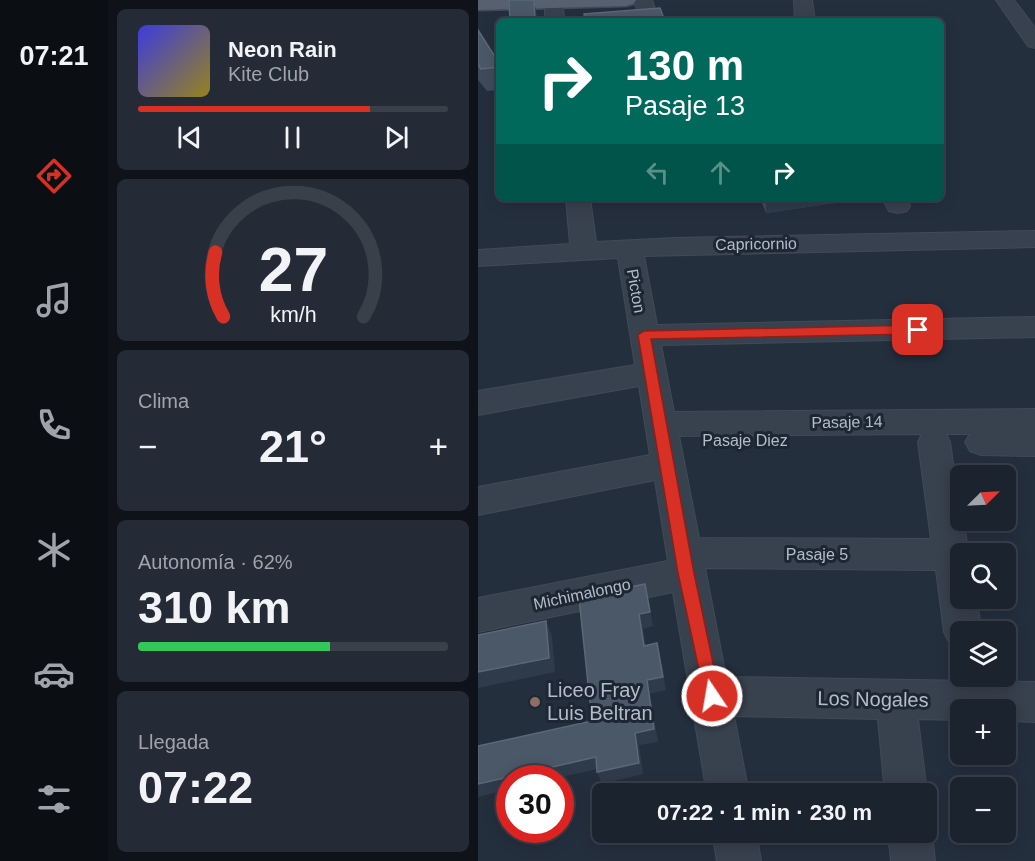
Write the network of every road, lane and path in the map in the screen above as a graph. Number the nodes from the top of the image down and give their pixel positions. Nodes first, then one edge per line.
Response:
1 (626, 0) edge
2 (643, 0) edge
3 (803, 0) edge
4 (1005, 0) edge
5 (478, 4) edge
6 (554, 11) edge
7 (649, 18) edge
8 (805, 18) edge
9 (1034, 42) edge
10 (578, 201) edge
11 (1034, 239) edge
12 (629, 248) junction
13 (584, 252) junction
14 (478, 258) edge
15 (1034, 327) edge
16 (644, 335) junction
17 (650, 373) junction
18 (478, 403) edge
19 (1034, 421) edge
20 (934, 442) junction
21 (663, 443) junction
22 (1034, 443) edge
23 (478, 501) edge
24 (950, 543) edge
25 (950, 555) edge
26 (685, 563) junction
27 (478, 615) edge
28 (971, 689) edge
29 (712, 696) junction
30 (896, 699) junction
31 (1034, 702) edge
32 (726, 783) edge
33 (905, 783) edge
34 (736, 843) edge
35 (911, 843) edge
36 (739, 861) edge
37 (913, 861) edge

1 - 6 main road
2 - 7 street
3 - 8 street
4 - 9 street
5 - 6 main road
10 - 13 street
11 - 12 street, Capricornio
12 - 13 street, Capricornio
12 - 16 street, Picton
13 - 14 street, Capricornio
15 - 16 street
16 - 17 street, Picton
17 - 18 street
17 - 21 street, Picton
19 - 21 street, Pasaje 14
20 - 21 street, Pasaje Diez
20 - 22 street
20 - 24 street
21 - 23 street
21 - 26 street, Picton
25 - 26 street, Pasaje 5
26 - 27 street, Michimalongo
26 - 29 street, Picton
28 - 30 street, Los Nogales
28 - 31 street, Los Nogales
29 - 30 street, Los Nogales
29 - 32 street, Picton
30 - 33 street
34 - 36 street
35 - 37 street

